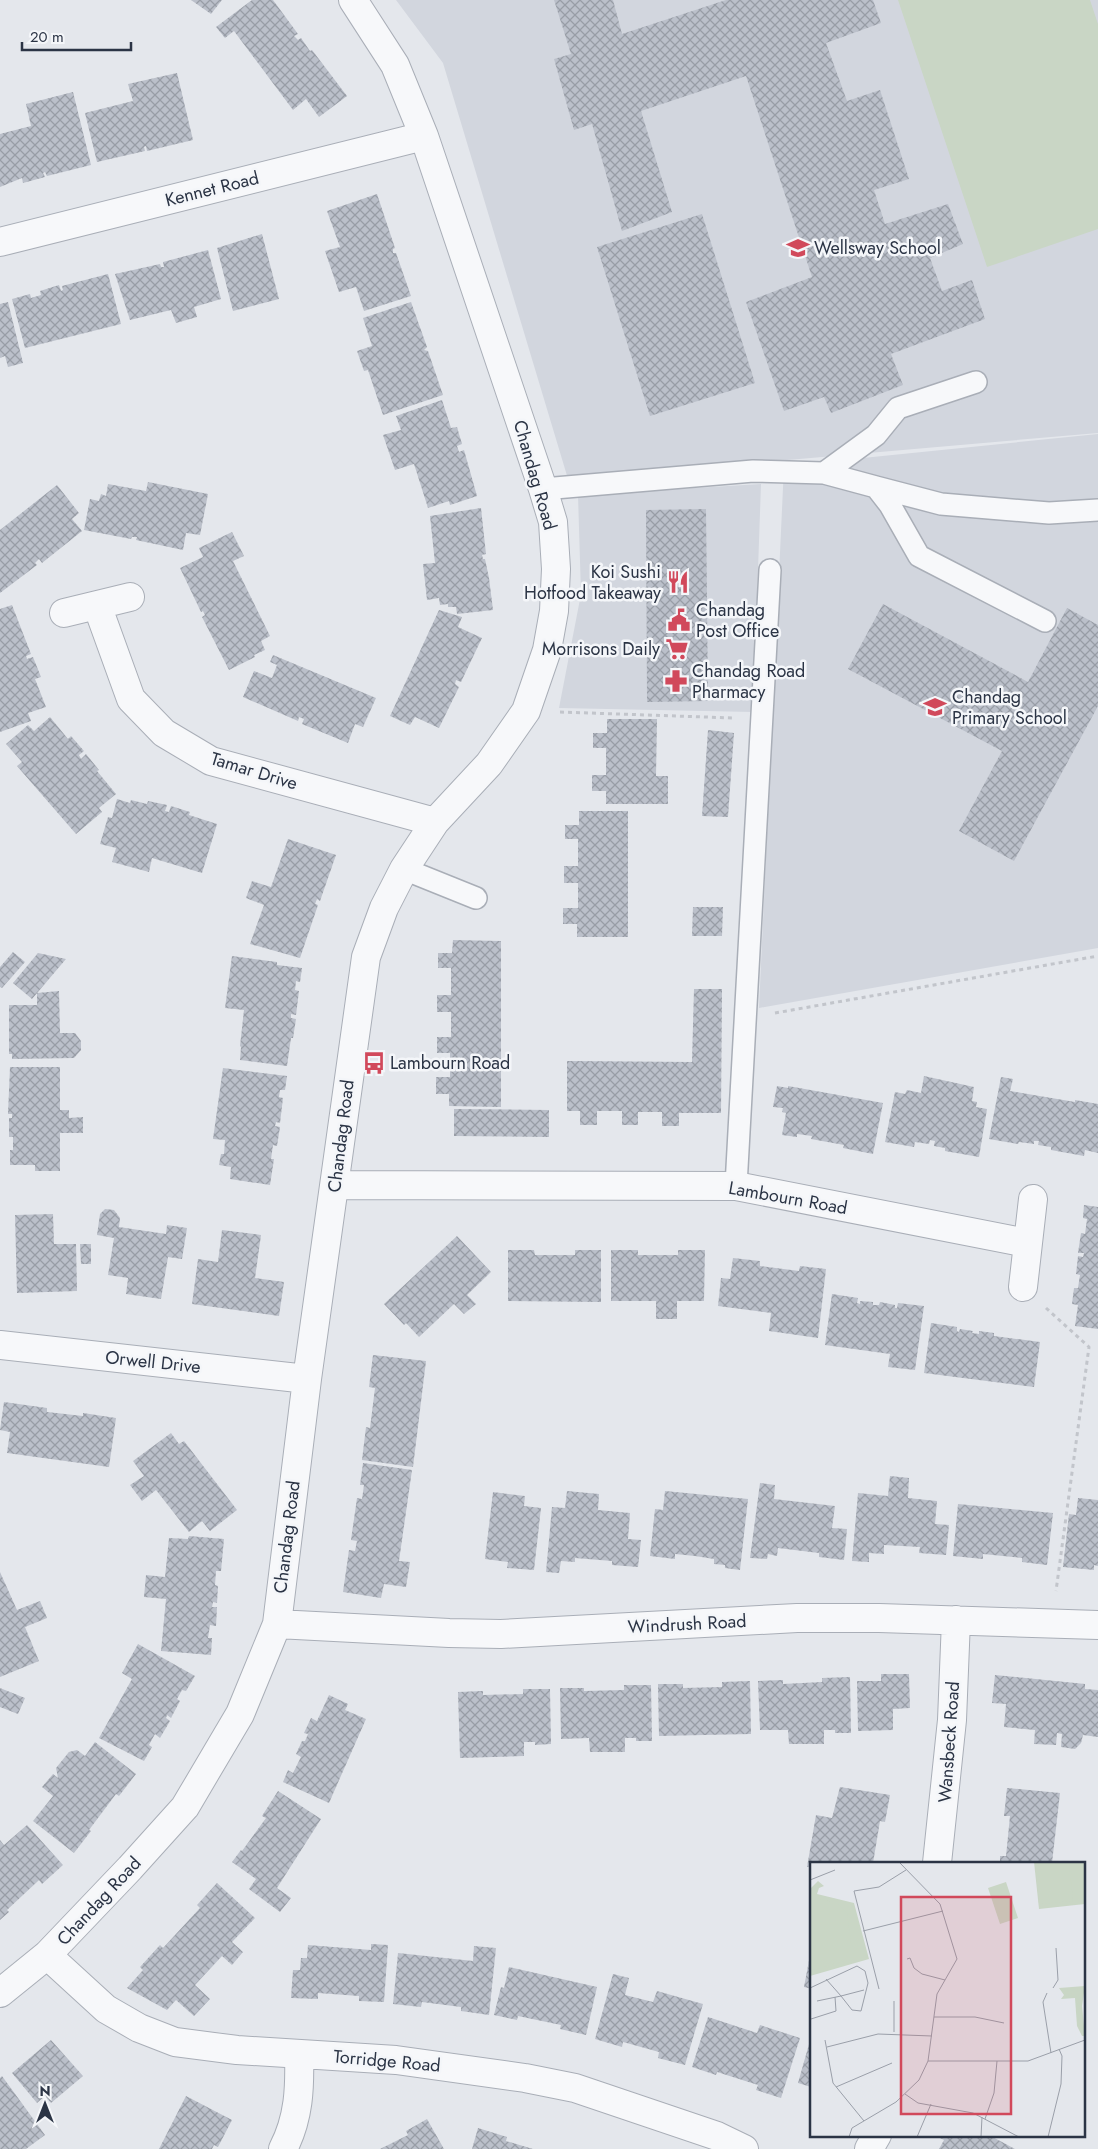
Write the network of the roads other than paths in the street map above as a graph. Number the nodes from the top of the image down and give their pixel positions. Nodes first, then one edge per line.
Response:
1 (353, 0) edge
2 (424, 136) junction
3 (0, 242) edge
4 (976, 382) dead end
5 (824, 473) junction
6 (876, 487) junction
7 (543, 489) junction
8 (1098, 510) edge
9 (770, 570) dead end
10 (130, 597) dead end
11 (97, 605) junction
12 (64, 613) dead end
13 (1045, 620) dead end
14 (436, 822) junction
15 (404, 869) junction
16 (476, 898) dead end
17 (335, 1185) junction
18 (736, 1186) junction
19 (1033, 1199) dead end
20 (1027, 1243) junction
21 (1023, 1287) road end
22 (0, 1345) edge
23 (307, 1379) junction
24 (956, 1620) junction
25 (277, 1624) junction
26 (1098, 1625) edge
27 (937, 1862) edge
28 (47, 1955) junction
29 (0, 1993) edge
30 (299, 2054) junction
31 (876, 2136) edge
32 (282, 2149) edge
33 (744, 2149) edge
34 (869, 2149) edge

1 - 2 street, Chandag Road
2 - 3 street, Kennet Road
2 - 7 street, Chandag Road
4 - 5 lane
5 - 6 lane
5 - 7 lane
6 - 8 lane
6 - 13 lane
7 - 14 street, Chandag Road
9 - 18 lane
10 - 11 street
11 - 12 street
11 - 14 street, Tamar Drive
14 - 15 street, Chandag Road
15 - 16 lane
15 - 17 street, Chandag Road
17 - 18 street, Lambourn Road
17 - 23 street, Chandag Road
18 - 20 street, Lambourn Road
19 - 20 street
20 - 21 street
22 - 23 street, Orwell Drive
23 - 25 street, Chandag Road
24 - 25 street, Windrush Road
24 - 26 street, Windrush Road
24 - 27 street, Wansbeck Road
25 - 28 street, Chandag Road
28 - 29 street, Chandag Road
28 - 30 street, Torridge Road
30 - 32 street
30 - 33 street, Torridge Road
31 - 34 street

